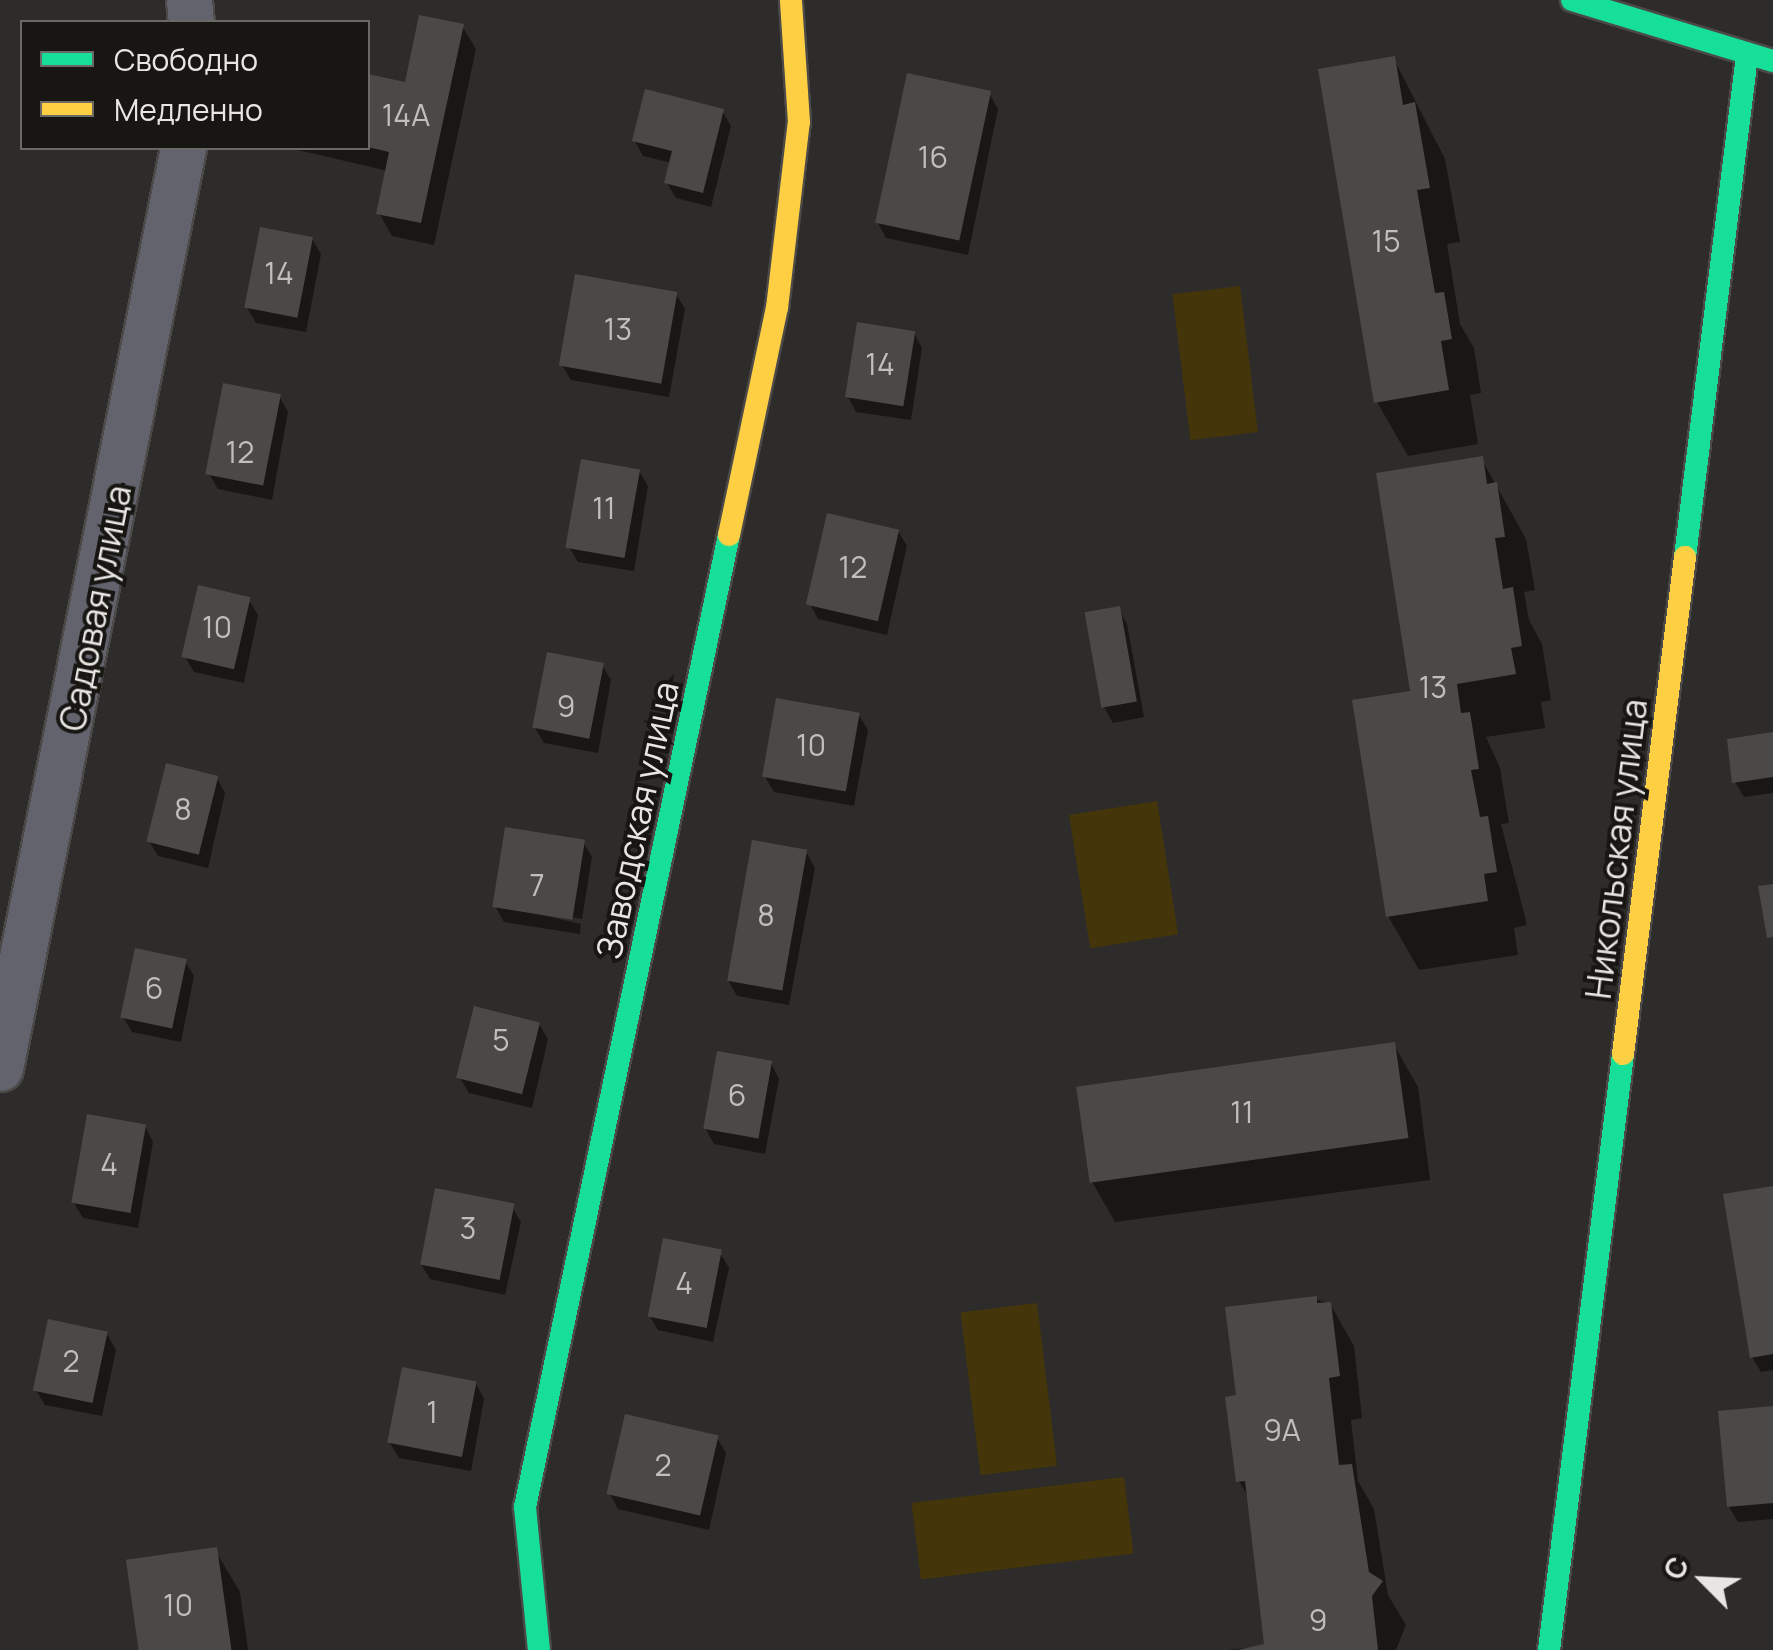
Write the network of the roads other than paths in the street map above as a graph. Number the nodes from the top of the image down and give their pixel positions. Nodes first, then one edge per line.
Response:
1 (791, 0) edge
2 (1572, 0) edge
3 (1747, 56) junction
4 (1773, 61) edge
5 (183, 150) edge
6 (0, 1068) edge
7 (539, 1650) edge
8 (1549, 1650) edge

1 - 7 street, Заводская улица
2 - 3 street
3 - 4 street
3 - 8 street, Никольская улица
5 - 6 street, Садовая улица

